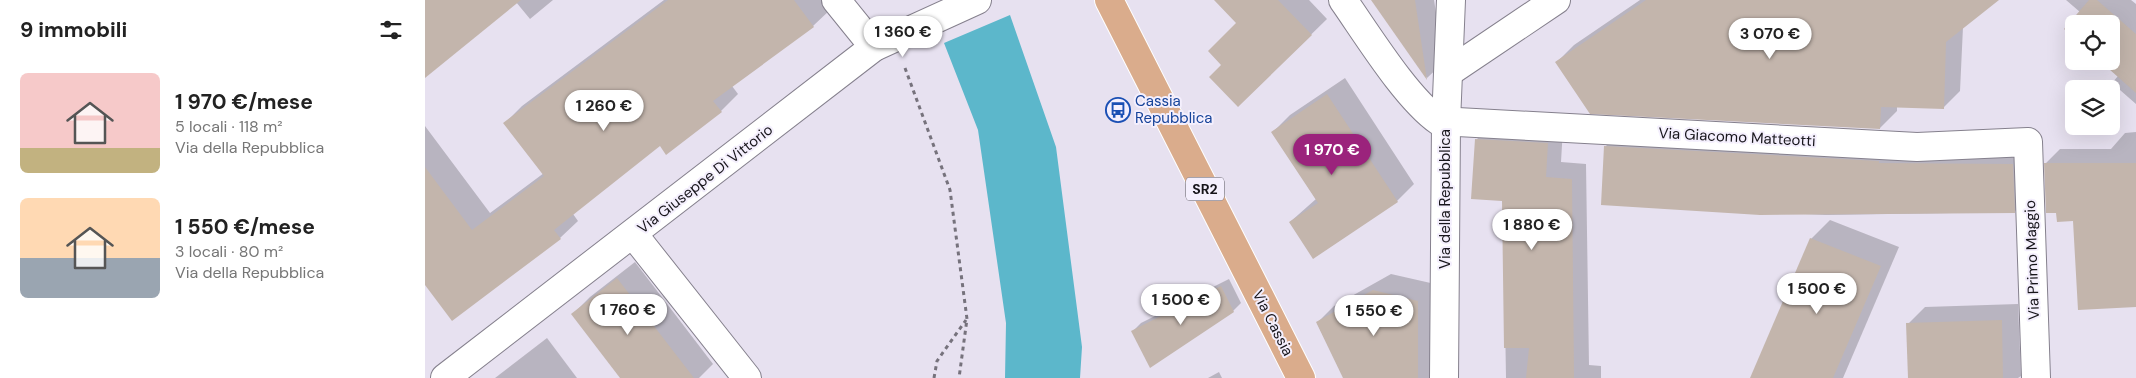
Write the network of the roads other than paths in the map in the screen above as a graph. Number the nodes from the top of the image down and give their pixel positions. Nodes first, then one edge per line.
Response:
1 (836, 0) edge
2 (977, 0) edge
3 (1109, 0) edge
4 (1343, 0) edge
5 (1451, 0) edge
6 (1556, 0) edge
7 (894, 38) junction
8 (1449, 72) junction
9 (1446, 122) junction
10 (2028, 142) joint
11 (633, 234) junction
12 (445, 378) edge
13 (747, 378) edge
14 (1301, 378) edge
15 (1444, 378) edge
16 (2037, 378) edge

1 - 7 street
2 - 7 street, Via Giuseppe Di Vittorio
3 - 14 main road, Via Cassia / SR2
4 - 9 street, Via della Repubblica
5 - 8 street
6 - 8 street
7 - 11 street, Via Giuseppe Di Vittorio
8 - 9 street
9 - 10 street, Via Giacomo Matteotti
9 - 15 street, Via della Repubblica
10 - 16 street, Via Primo Maggio
11 - 12 street, Via Giuseppe Di Vittorio
11 - 13 street

